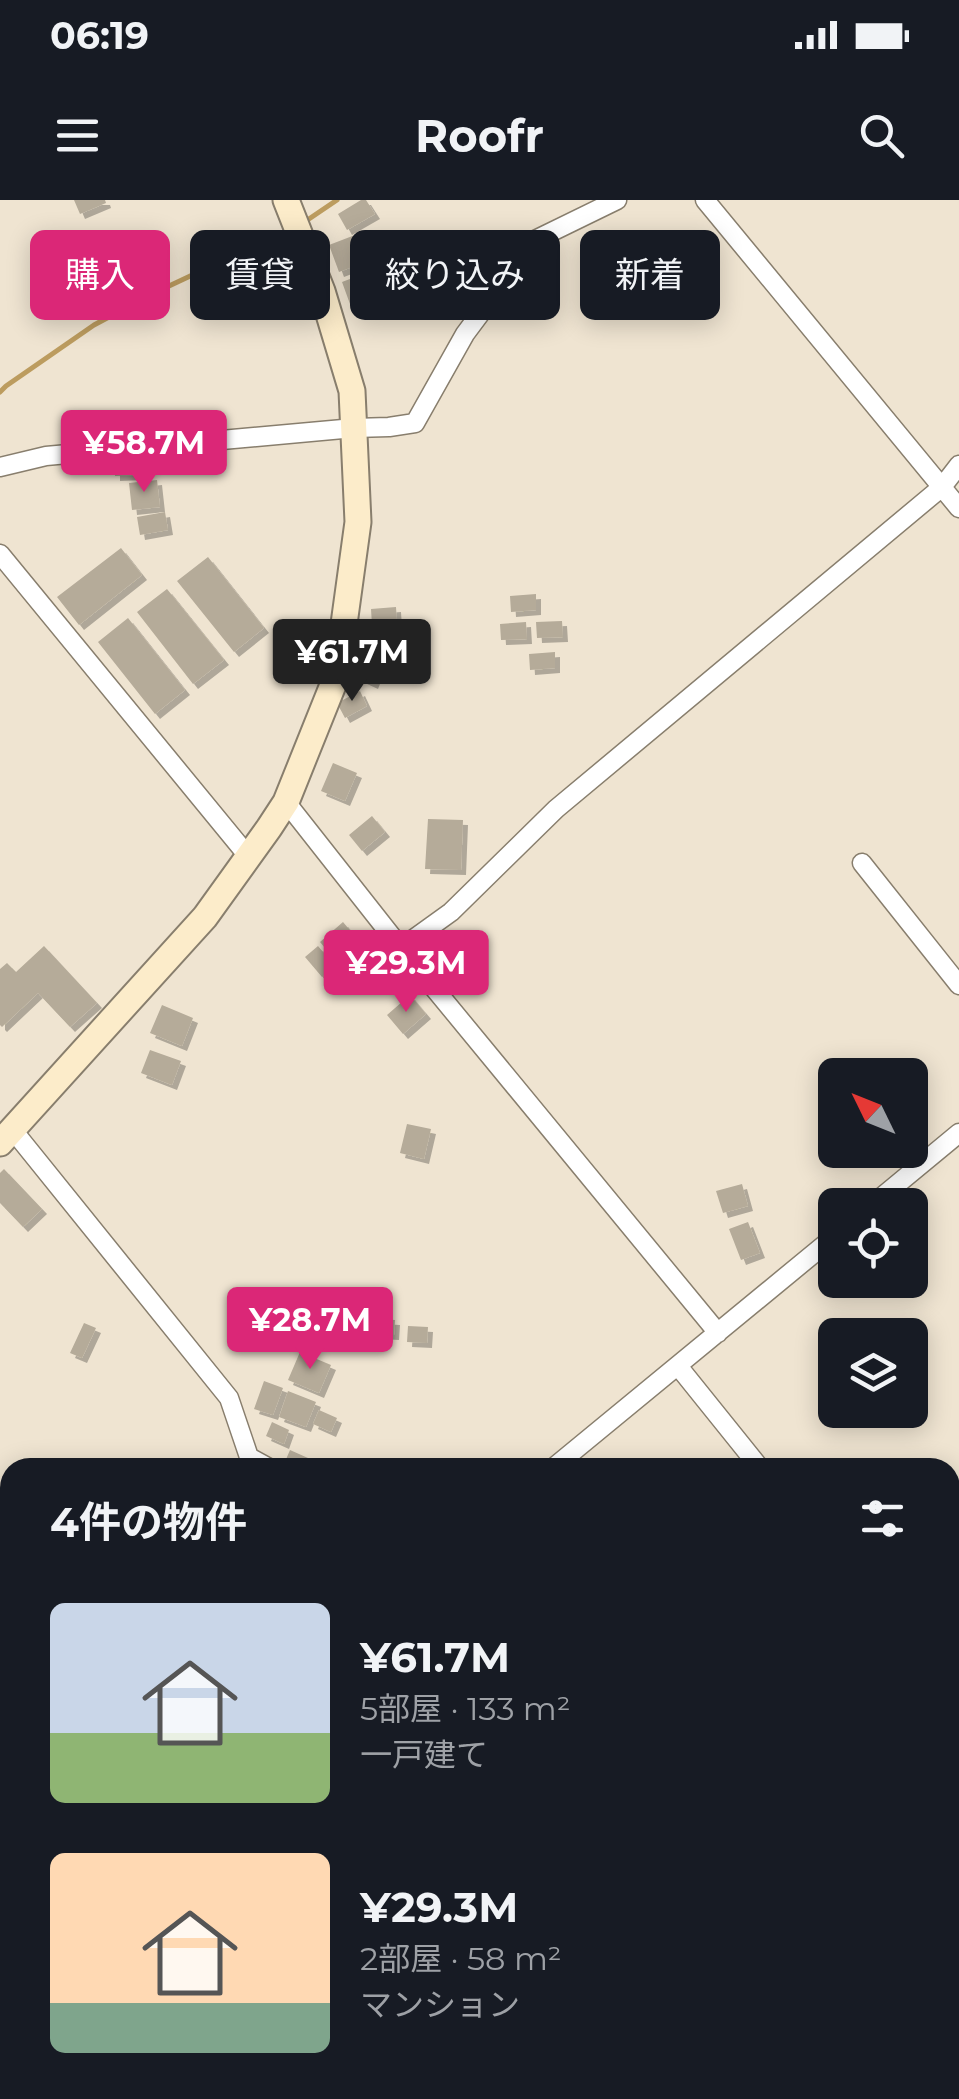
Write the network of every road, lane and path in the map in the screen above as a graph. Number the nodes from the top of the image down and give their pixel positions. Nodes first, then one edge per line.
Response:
1 (616, 200) edge
2 (705, 200) edge
3 (292, 217) edge
4 (354, 428) junction
5 (959, 465) edge
6 (0, 467) edge
7 (942, 487) junction
8 (959, 508) edge
9 (0, 554) edge
10 (286, 802) junction
11 (248, 856) junction
12 (862, 863) dead end
13 (402, 948) junction
14 (959, 985) edge
15 (959, 1133) edge
16 (6, 1136) edge
17 (893, 1188) edge
18 (818, 1250) edge
19 (718, 1334) junction
20 (678, 1366) junction
21 (251, 1458) edge
22 (565, 1458) edge
23 (752, 1458) edge

1 - 4 street
2 - 7 street
3 - 4 street
4 - 6 street
4 - 10 street
5 - 7 street
7 - 8 street
7 - 13 street
9 - 11 street
10 - 11 street
10 - 13 street
11 - 16 street
12 - 14 street
13 - 19 street
15 - 17 street
16 - 21 street
18 - 19 street
19 - 20 street
20 - 22 street
20 - 23 street

